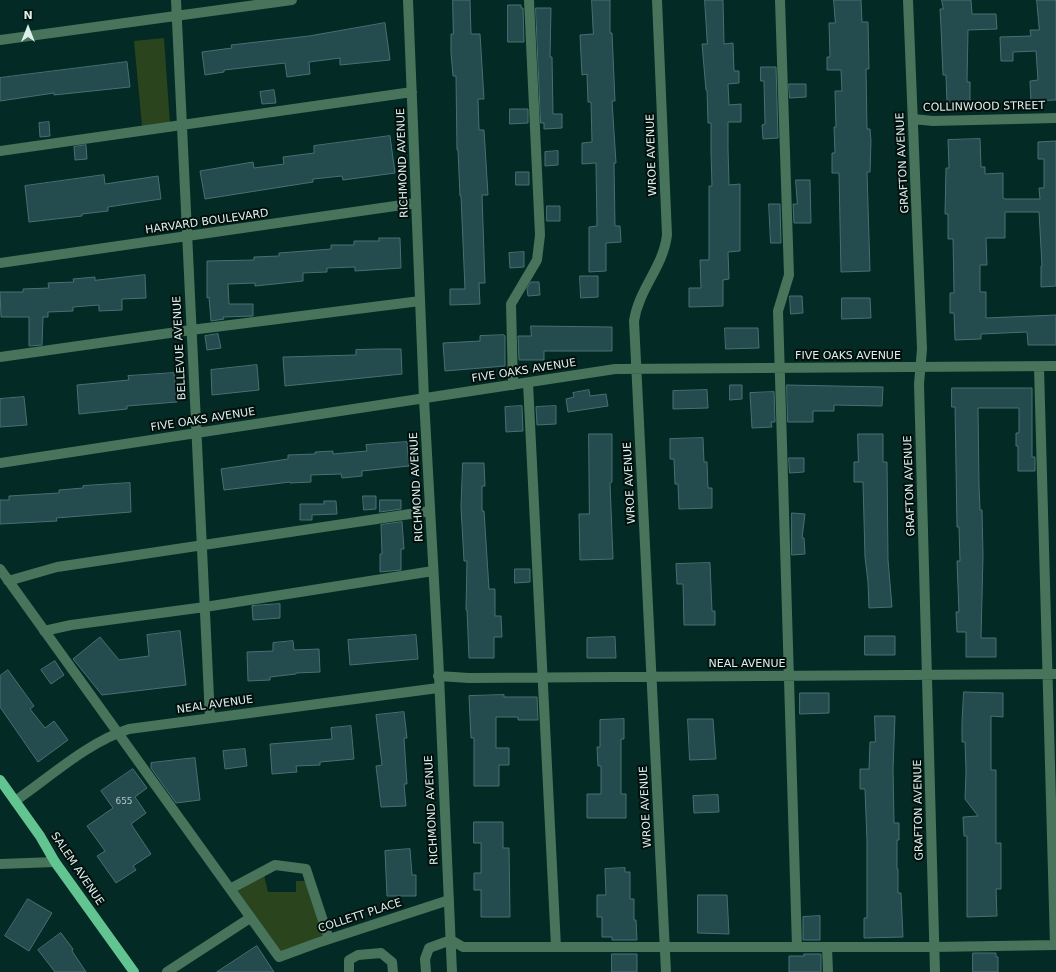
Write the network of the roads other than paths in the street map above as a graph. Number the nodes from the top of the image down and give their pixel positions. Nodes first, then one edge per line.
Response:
1 (176, 0) edge
2 (292, 0) edge
3 (408, 0) edge
4 (529, 0) edge
5 (657, 0) edge
6 (780, 0) edge
7 (908, 0) edge
8 (177, 15) junction
9 (0, 40) edge
10 (412, 92) junction
11 (1056, 118) edge
12 (913, 119) junction
13 (182, 125) junction
14 (0, 151) edge
15 (416, 203) junction
16 (187, 236) junction
17 (0, 263) edge
18 (420, 301) junction
19 (191, 330) junction
20 (0, 357) edge
21 (1056, 366) edge
22 (1039, 367) junction
23 (780, 368) junction
24 (921, 368) junction
25 (637, 369) junction
26 (528, 383) junction
27 (513, 385) junction
28 (424, 399) junction
29 (196, 434) junction
30 (0, 463) edge
31 (430, 511) junction
32 (202, 546) junction
33 (0, 569) edge
34 (433, 571) junction
35 (8, 581) junction
36 (205, 607) junction
37 (44, 631) junction
38 (1051, 674) edge
39 (928, 675) junction
40 (438, 676) junction
41 (789, 676) junction
42 (652, 677) junction
43 (543, 678) junction
44 (438, 688) junction
45 (210, 718) junction
46 (117, 733) junction
47 (0, 780) edge
48 (15, 802) junction
49 (55, 862) junction
50 (0, 864) edge
51 (230, 889) junction
52 (449, 900) junction
53 (250, 918) junction
54 (329, 939) junction
55 (450, 940) junction
56 (1056, 945) edge
57 (556, 947) junction
58 (665, 947) junction
59 (797, 947) junction
60 (827, 947) junction
61 (934, 947) junction
62 (134, 972) edge
63 (167, 972) edge
64 (349, 972) edge
65 (393, 972) edge
66 (426, 972) edge
67 (452, 972) edge
68 (666, 972) edge
69 (828, 972) edge
70 (935, 972) edge

1 - 8 street, BELLEVUE AVENUE
2 - 8 street
3 - 10 street, RICHMOND AVENUE
4 - 27 street
5 - 25 street, WROE AVENUE
6 - 23 street
7 - 12 street, GRAFTON AVENUE
8 - 9 street
8 - 13 street, BELLEVUE AVENUE
10 - 13 street
10 - 15 street, RICHMOND AVENUE
11 - 12 street, COLLINWOOD STREET
12 - 24 street, GRAFTON AVENUE
13 - 14 street
13 - 16 street, BELLEVUE AVENUE
15 - 16 street, HARVARD BOULEVARD
15 - 18 street, RICHMOND AVENUE
16 - 17 street, HARVARD BOULEVARD
16 - 19 street, BELLEVUE AVENUE
18 - 19 street
18 - 28 street, RICHMOND AVENUE
19 - 20 street
19 - 29 street, BELLEVUE AVENUE
21 - 22 street, FIVE OAKS AVENUE
22 - 24 street, FIVE OAKS AVENUE
22 - 38 street
23 - 24 street, FIVE OAKS AVENUE
23 - 25 street, FIVE OAKS AVENUE
23 - 41 street
24 - 39 street, GRAFTON AVENUE
25 - 26 street, FIVE OAKS AVENUE
25 - 42 street, WROE AVENUE
26 - 27 street, FIVE OAKS AVENUE
26 - 43 street
27 - 28 street, FIVE OAKS AVENUE
28 - 29 street, FIVE OAKS AVENUE
28 - 31 street, RICHMOND AVENUE
29 - 30 street, FIVE OAKS AVENUE
29 - 32 street, BELLEVUE AVENUE
31 - 32 street
31 - 34 street, RICHMOND AVENUE
32 - 35 street
32 - 36 street, BELLEVUE AVENUE
33 - 35 street
34 - 36 street
34 - 40 street, RICHMOND AVENUE
35 - 37 street
36 - 37 street
36 - 45 street, BELLEVUE AVENUE
37 - 46 street
38 - 39 street, NEAL AVENUE
38 - 56 street
39 - 41 street, NEAL AVENUE
39 - 61 street, GRAFTON AVENUE
40 - 43 street, NEAL AVENUE
40 - 44 street, RICHMOND AVENUE
41 - 42 street, NEAL AVENUE
41 - 59 street
42 - 43 street, NEAL AVENUE
42 - 58 street, WROE AVENUE
43 - 57 street
44 - 45 street, NEAL AVENUE
44 - 52 street, RICHMOND AVENUE
45 - 46 street, NEAL AVENUE
46 - 48 street, NEAL AVENUE
46 - 51 street
47 - 48 main road, SALEM AVENUE
48 - 49 main road, SALEM AVENUE
49 - 50 street
49 - 62 main road, SALEM AVENUE
51 - 53 street
51 - 54 street
52 - 54 street, COLLETT PLACE
52 - 55 street, RICHMOND AVENUE
53 - 54 street, COLLETT PLACE
53 - 63 street
55 - 57 street
55 - 66 street
55 - 67 street, RICHMOND AVENUE
56 - 61 street
57 - 58 street
58 - 59 street
58 - 68 street, WROE AVENUE
59 - 60 street
60 - 61 street
60 - 69 street
61 - 70 street, GRAFTON AVENUE
64 - 65 street

